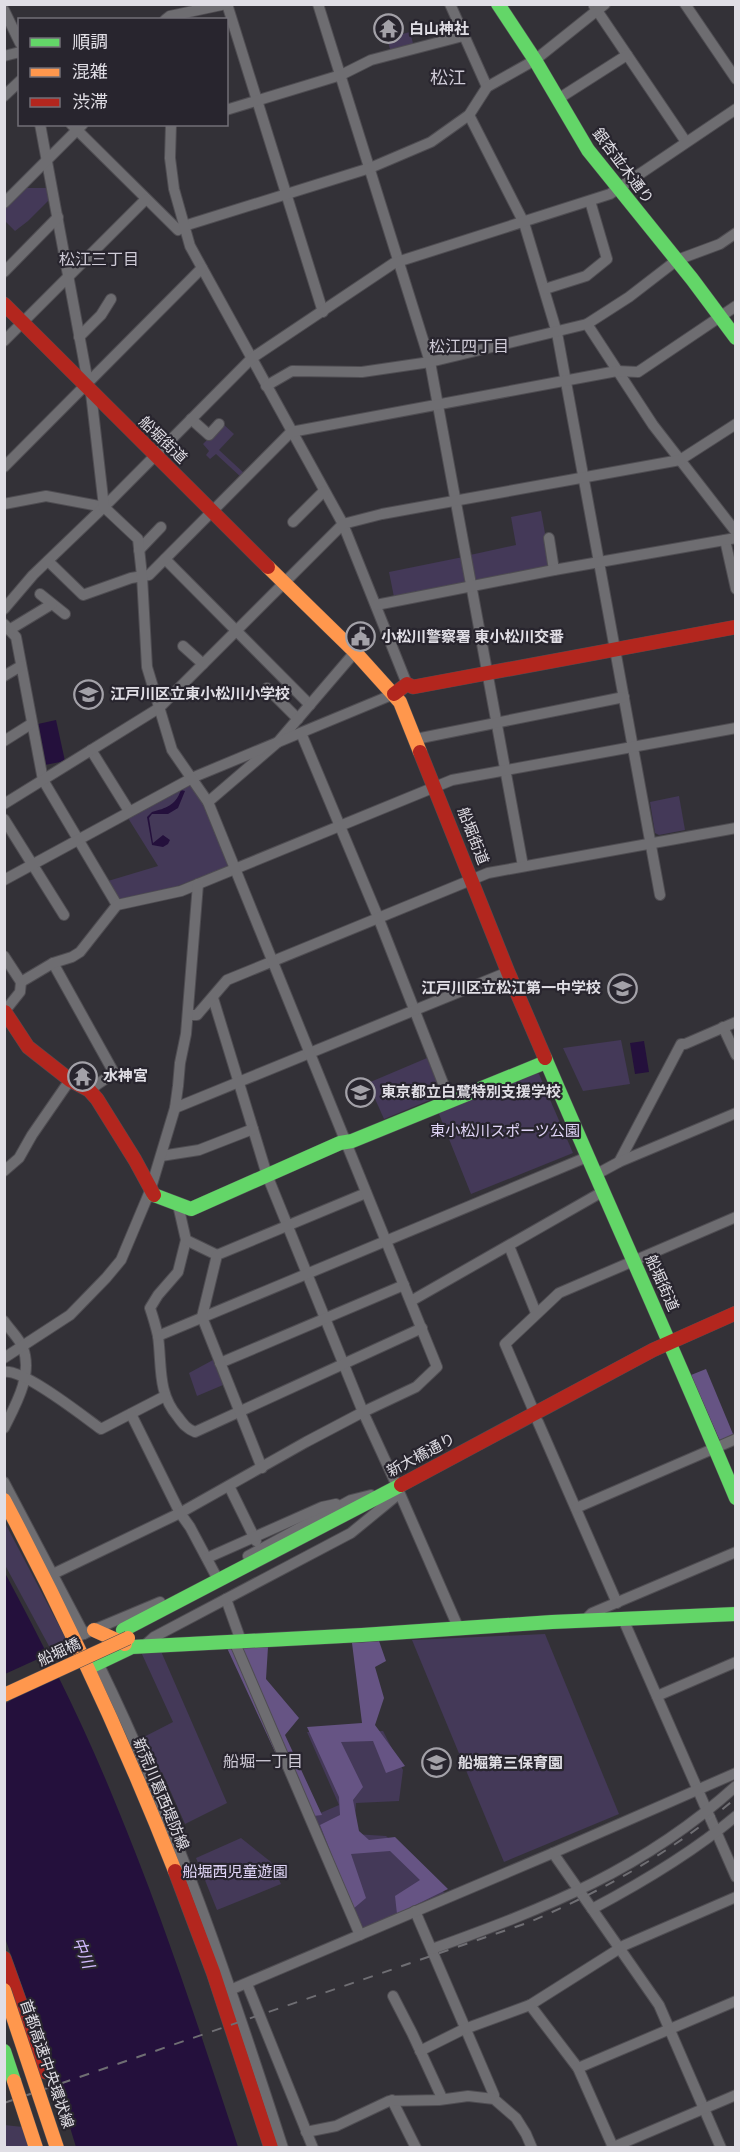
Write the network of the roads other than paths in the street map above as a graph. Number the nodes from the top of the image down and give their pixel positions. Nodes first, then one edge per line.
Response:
1 (226, 4) edge
2 (318, 4) edge
3 (450, 4) edge
4 (498, 4) edge
5 (685, 4) edge
6 (598, 6) edge
7 (4, 10) edge
8 (170, 18) edge
9 (463, 36) junction
10 (18, 40) edge
11 (627, 55) junction
12 (535, 60) junction
13 (341, 75) junction
14 (735, 79) edge
15 (18, 83) edge
16 (487, 87) junction
17 (4, 96) edge
18 (558, 99) junction
19 (257, 100) junction
20 (228, 109) edge
21 (735, 109) edge
22 (469, 115) junction
23 (40, 126) edge
24 (77, 126) edge
25 (174, 126) edge
26 (687, 142) junction
27 (47, 160) junction
28 (370, 168) junction
29 (619, 189) junction
30 (287, 195) junction
31 (146, 199) junction
32 (590, 201) junction
33 (4, 203) edge
34 (58, 217) junction
35 (524, 223) junction
36 (184, 226) junction
37 (735, 233) edge
38 (677, 261) junction
39 (398, 262) junction
40 (202, 268) junction
41 (4, 272) edge
42 (68, 277) junction
43 (545, 289) junction
44 (111, 299) dead end
45 (4, 304) edge
46 (735, 306) edge
47 (323, 312) junction
48 (721, 316) junction
49 (23, 322) junction
50 (587, 324) junction
51 (557, 333) junction
52 (80, 337) junction
53 (735, 338) edge
54 (4, 341) edge
55 (252, 358) junction
56 (430, 362) junction
57 (617, 371) junction
58 (565, 381) junction
59 (266, 386) junction
60 (88, 389) junction
61 (438, 404) junction
62 (191, 419) junction
63 (219, 424) dead end
64 (735, 424) edge
65 (291, 432) junction
66 (156, 455) junction
67 (680, 460) junction
68 (4, 467) edge
69 (583, 478) junction
70 (324, 490) junction
71 (456, 501) junction
72 (4, 504) edge
73 (104, 507) junction
74 (212, 511) junction
75 (293, 522) dead end
76 (343, 524) junction
77 (161, 527) dead end
78 (735, 532) edge
79 (549, 538) dead end
80 (730, 539) edge
81 (139, 550) junction
82 (165, 559) junction
83 (48, 561) junction
84 (600, 563) junction
85 (554, 570) junction
86 (142, 576) junction
87 (284, 582) junction
88 (472, 586) junction
89 (735, 589) edge
90 (40, 594) dead end
91 (52, 604) junction
92 (376, 605) junction
93 (4, 609) edge
94 (65, 614) dead end
95 (7, 627) edge
96 (735, 627) edge
97 (236, 632) junction
98 (183, 646) dead end
99 (616, 648) junction
100 (355, 652) junction
101 (203, 664) junction
102 (21, 666) junction
103 (488, 673) junction
104 (4, 676) edge
105 (407, 684) junction
106 (267, 688) dead end
107 (394, 694) junction
108 (624, 697) junction
109 (310, 705) junction
110 (159, 708) junction
111 (298, 719) junction
112 (496, 721) junction
113 (31, 724) junction
114 (735, 728) edge
115 (301, 733) junction
116 (416, 738) junction
117 (4, 741) edge
118 (278, 742) junction
119 (632, 747) junction
120 (91, 750) junction
121 (505, 770) junction
122 (191, 778) junction
123 (44, 780) junction
124 (435, 786) junction
125 (208, 802) junction
126 (4, 804) edge
127 (129, 811) junction
128 (4, 819) edge
129 (339, 826) junction
130 (735, 828) edge
131 (78, 840) junction
132 (650, 843) junction
133 (32, 865) junction
134 (523, 866) junction
135 (235, 868) junction
136 (4, 880) edge
137 (472, 880) junction
138 (198, 884) junction
139 (660, 895) dead end
140 (117, 905) junction
141 (64, 915) dead end
142 (378, 917) junction
143 (4, 956) edge
144 (273, 961) junction
145 (53, 963) junction
146 (508, 972) junction
147 (21, 982) junction
148 (213, 998) junction
149 (413, 1011) junction
150 (5, 1012) edge
151 (188, 1015) junction
152 (735, 1022) edge
153 (723, 1027) junction
154 (309, 1052) junction
155 (735, 1055) edge
156 (546, 1062) junction
157 (70, 1080) junction
158 (238, 1082) junction
159 (89, 1090) junction
160 (450, 1101) junction
161 (174, 1108) junction
162 (735, 1113) edge
163 (253, 1129) junction
164 (345, 1142) junction
165 (161, 1156) junction
166 (587, 1157) junction
167 (619, 1162) junction
168 (4, 1171) edge
169 (267, 1175) junction
170 (595, 1175) junction
171 (150, 1191) junction
172 (602, 1192) junction
173 (366, 1193) junction
174 (178, 1205) junction
175 (735, 1217) edge
176 (287, 1226) junction
177 (186, 1240) junction
178 (386, 1240) junction
179 (509, 1246) junction
180 (217, 1255) junction
181 (635, 1261) junction
182 (307, 1273) junction
183 (404, 1285) junction
184 (411, 1301) junction
185 (536, 1313) junction
186 (735, 1313) edge
187 (202, 1317) junction
188 (325, 1318) junction
189 (4, 1321) edge
190 (735, 1325) edge
191 (422, 1328) junction
192 (158, 1336) junction
193 (672, 1346) junction
194 (23, 1347) junction
195 (4, 1358) edge
196 (220, 1363) junction
197 (344, 1364) junction
198 (4, 1372) edge
199 (26, 1378) junction
200 (165, 1396) junction
201 (239, 1412) junction
202 (363, 1412) junction
203 (131, 1414) junction
204 (536, 1418) junction
205 (4, 1428) edge
206 (735, 1439) edge
207 (714, 1448) junction
208 (262, 1468) junction
209 (4, 1482) edge
210 (229, 1486) junction
211 (396, 1492) junction
212 (735, 1498) edge
213 (4, 1500) edge
214 (351, 1500) junction
215 (576, 1508) junction
216 (180, 1513) junction
217 (254, 1536) junction
218 (260, 1550) junction
219 (735, 1551) edge
220 (207, 1558) junction
221 (53, 1574) junction
222 (215, 1574) junction
223 (226, 1599) junction
224 (617, 1603) junction
225 (735, 1614) edge
226 (624, 1619) junction
227 (585, 1620) junction
228 (458, 1627) junction
229 (84, 1634) junction
230 (132, 1640) junction
231 (237, 1641) junction
232 (735, 1662) edge
233 (93, 1665) junction
234 (4, 1683) edge
235 (4, 1695) edge
236 (657, 1696) junction
237 (735, 1773) edge
238 (735, 1786) edge
239 (698, 1790) junction
240 (706, 1811) junction
241 (735, 1816) edge
242 (716, 1832) junction
243 (553, 1853) junction
244 (735, 1878) edge
245 (579, 1891) junction
246 (735, 1897) edge
247 (592, 1909) junction
248 (416, 1911) junction
249 (360, 1935) junction
250 (620, 1948) junction
251 (432, 1949) junction
252 (4, 1958) edge
253 (247, 1984) junction
254 (4, 1990) edge
255 (230, 1990) junction
256 (393, 1996) dead end
257 (735, 2001) edge
258 (530, 2005) junction
259 (4, 2024) edge
260 (466, 2029) junction
261 (670, 2029) junction
262 (4, 2051) edge
263 (420, 2051) junction
264 (578, 2068) junction
265 (735, 2095) edge
266 (442, 2098) junction
267 (494, 2099) junction
268 (392, 2100) junction
269 (704, 2108) junction
270 (306, 2132) junction
271 (612, 2147) edge
272 (36, 2148) edge
273 (46, 2148) edge
274 (57, 2148) edge
275 (69, 2148) edge
276 (271, 2148) edge
277 (283, 2148) edge
278 (313, 2148) edge
279 (416, 2148) edge
280 (532, 2148) edge
281 (721, 2148) edge

1 - 8 street
1 - 19 street
2 - 13 street
3 - 9 street
4 - 12 main road, 銀杏並木通り
5 - 14 street
6 - 11 street
6 - 12 street
7 - 10 street
9 - 13 street
9 - 16 street
11 - 18 street
11 - 26 street
12 - 16 street
12 - 18 main road, 銀杏並木通り
13 - 19 street
13 - 28 street
15 - 17 street
16 - 22 street
18 - 29 main road, 銀杏並木通り
19 - 20 street
19 - 30 street
21 - 26 street
22 - 28 street
22 - 35 street
23 - 27 street
24 - 27 street
24 - 31 street
25 - 36 street
26 - 29 street
27 - 33 street
27 - 34 street
28 - 30 street
28 - 39 street
29 - 32 street
29 - 38 main road, 銀杏並木通り
30 - 36 street
30 - 47 street
31 - 36 street
31 - 42 street
32 - 35 street
32 - 43 street
34 - 41 street
34 - 42 street
35 - 39 street
35 - 43 street
36 - 40 street
37 - 38 street
38 - 48 main road, 銀杏並木通り
38 - 50 street
39 - 47 street
39 - 56 street
40 - 55 street
40 - 60 street
42 - 49 street
42 - 52 street
43 - 51 street
44 - 52 street
45 - 49 main road, 船堀街道
46 - 48 street
47 - 55 street
48 - 53 main road, 銀杏並木通り
48 - 57 street
49 - 54 street
49 - 60 main road, 船堀街道
50 - 51 street
50 - 57 street
51 - 56 street
51 - 58 street
52 - 60 street
55 - 59 street
55 - 62 street
56 - 59 street
56 - 61 street
57 - 58 street
57 - 67 street
58 - 61 street
58 - 69 street
59 - 65 street
60 - 66 main road, 船堀街道
60 - 68 street
60 - 73 street
61 - 65 street
61 - 71 street
62 - 63 street
62 - 66 street
64 - 67 street
65 - 70 street
65 - 74 street
66 - 73 street
66 - 74 main road, 船堀街道
67 - 69 street
67 - 78 street
69 - 71 street
69 - 84 street
70 - 75 street
70 - 76 street
71 - 76 street
71 - 88 street
72 - 73 street
73 - 81 street
73 - 83 street
74 - 82 street
74 - 87 main road, 船堀街道
76 - 87 street
76 - 92 street
77 - 81 street
79 - 85 street
80 - 84 street
80 - 89 street
81 - 86 street
82 - 86 street
82 - 97 street
83 - 86 street
83 - 93 street
84 - 85 street
84 - 99 street
85 - 88 street
86 - 110 street
87 - 97 street
87 - 100 main road, 船堀街道
88 - 92 street
88 - 103 street
90 - 91 street
91 - 94 street
91 - 95 street
92 - 105 street
95 - 102 street
96 - 99 main road
97 - 101 street
97 - 109 street
98 - 101 street
99 - 103 main road
99 - 108 street
100 - 107 main road, 船堀街道
100 - 109 street
101 - 110 street
102 - 104 street
102 - 113 street
103 - 105 main road
103 - 112 street
105 - 107 main road
106 - 111 street
107 - 115 street
107 - 116 main road, 船堀街道
108 - 112 street
108 - 119 street
109 - 111 street
110 - 120 street
110 - 122 street
111 - 118 street
112 - 116 street
112 - 121 street
113 - 117 street
113 - 123 street
114 - 119 street
115 - 118 street
115 - 129 street
116 - 124 main road, 船堀街道
118 - 122 street
118 - 125 street
119 - 121 street
119 - 132 street
120 - 123 street
120 - 127 street
121 - 124 street
121 - 134 street
122 - 125 street
122 - 127 street
123 - 126 street
123 - 131 street
124 - 129 street
124 - 137 main road, 船堀街道
125 - 135 street
127 - 131 street
128 - 133 street
129 - 135 street
129 - 142 street
130 - 132 street
131 - 133 street
131 - 140 street
132 - 134 street
132 - 139 street
133 - 136 street
133 - 141 street
134 - 137 street
135 - 138 street
135 - 144 street
137 - 142 street
137 - 146 main road, 船堀街道
138 - 140 street
138 - 151 street
140 - 145 street
142 - 144 street
142 - 149 street
143 - 147 street
144 - 148 street
144 - 154 street
145 - 147 street
145 - 159 street
146 - 149 street
146 - 156 main road, 船堀街道
147 - 150 street
148 - 151 street
148 - 158 street
149 - 154 street
149 - 160 street
150 - 157 main road
151 - 161 street
152 - 153 street
153 - 155 street
153 - 167 street
154 - 158 street
154 - 164 street
156 - 160 main road
156 - 166 main road, 船堀街道
157 - 159 main road
157 - 168 street
158 - 161 street
158 - 163 street
159 - 171 main road
160 - 164 main road
161 - 165 street
162 - 167 street
163 - 165 street
163 - 169 street
164 - 169 main road
164 - 173 street
165 - 171 street
166 - 170 main road, 船堀街道
166 - 178 street
167 - 170 street
169 - 174 main road
169 - 176 street
170 - 172 main road, 船堀街道
171 - 174 main road
171 - 194 street
172 - 179 street
172 - 181 main road, 船堀街道
173 - 176 street
173 - 178 street
174 - 177 street
175 - 181 street
176 - 180 street
176 - 182 street
177 - 180 street
177 - 192 street
178 - 182 street
178 - 183 street
179 - 184 street
179 - 185 street
180 - 187 street
181 - 185 street
181 - 193 main road, 船堀街道
182 - 187 street
182 - 188 street
183 - 184 street
183 - 188 street
184 - 191 street
185 - 204 street
186 - 193 main road, 新大橋通り
187 - 192 street
187 - 196 street
188 - 196 street
188 - 197 street
189 - 194 street
190 - 193 main road, 新大橋通り
191 - 197 street
191 - 202 street
192 - 200 street
193 - 204 main road, 新大橋通り
193 - 207 main road, 船堀街道
194 - 195 street
194 - 199 street
196 - 201 street
197 - 201 street
197 - 202 street
198 - 199 street
199 - 203 street
199 - 205 street
200 - 201 street
200 - 203 street
201 - 208 street
202 - 208 street
202 - 211 street
203 - 216 street
204 - 211 main road, 新大橋通り
204 - 215 street
206 - 207 street
207 - 212 main road, 船堀街道
207 - 215 street
208 - 210 street
209 - 221 street
210 - 216 street
210 - 217 street
211 - 214 street
211 - 223 street
211 - 228 street
211 - 230 main road, 新大橋通り
213 - 229 main road, 新荒川葛西堤防線
214 - 217 street
214 - 218 street
215 - 224 street
216 - 220 street
216 - 221 street
217 - 218 street
217 - 220 street
218 - 222 street
219 - 224 street
220 - 222 street
221 - 229 street
222 - 229 street
223 - 230 street
223 - 231 street
224 - 227 street
225 - 226 main road
226 - 227 main road
226 - 236 street
227 - 228 main road
228 - 231 main road
229 - 230 main road
229 - 233 main road, 新荒川葛西堤防線
230 - 231 main road
230 - 233 main road
230 - 234 main road, 船堀橋
230 - 235 main road, 船堀橋, bridge
231 - 249 street
232 - 236 street
233 - 255 street
233 - 276 main road, 新荒川葛西堤防線
236 - 239 street
237 - 239 street
238 - 240 street
239 - 240 street
239 - 243 street
240 - 242 street
240 - 245 street
241 - 242 street
242 - 244 street
242 - 247 street
243 - 245 street
243 - 248 street
245 - 247 street
245 - 251 street
246 - 250 street
247 - 250 street
248 - 249 street
248 - 251 street
249 - 253 street
250 - 258 street
250 - 261 street
251 - 260 street
252 - 275 main road
253 - 255 street
253 - 270 street
254 - 274 main road, 首都高速中央環状線, bridge
255 - 277 street
256 - 263 street
257 - 261 street
258 - 260 street
258 - 264 street
259 - 273 main road, 首都高速中央環状線
260 - 263 street
260 - 267 street
261 - 264 street
261 - 269 street
262 - 272 main road, bridge
263 - 266 street
264 - 271 street
265 - 269 street
266 - 267 street
266 - 268 street
267 - 280 street
268 - 270 street
268 - 279 street
269 - 271 street
269 - 281 street
270 - 278 street

